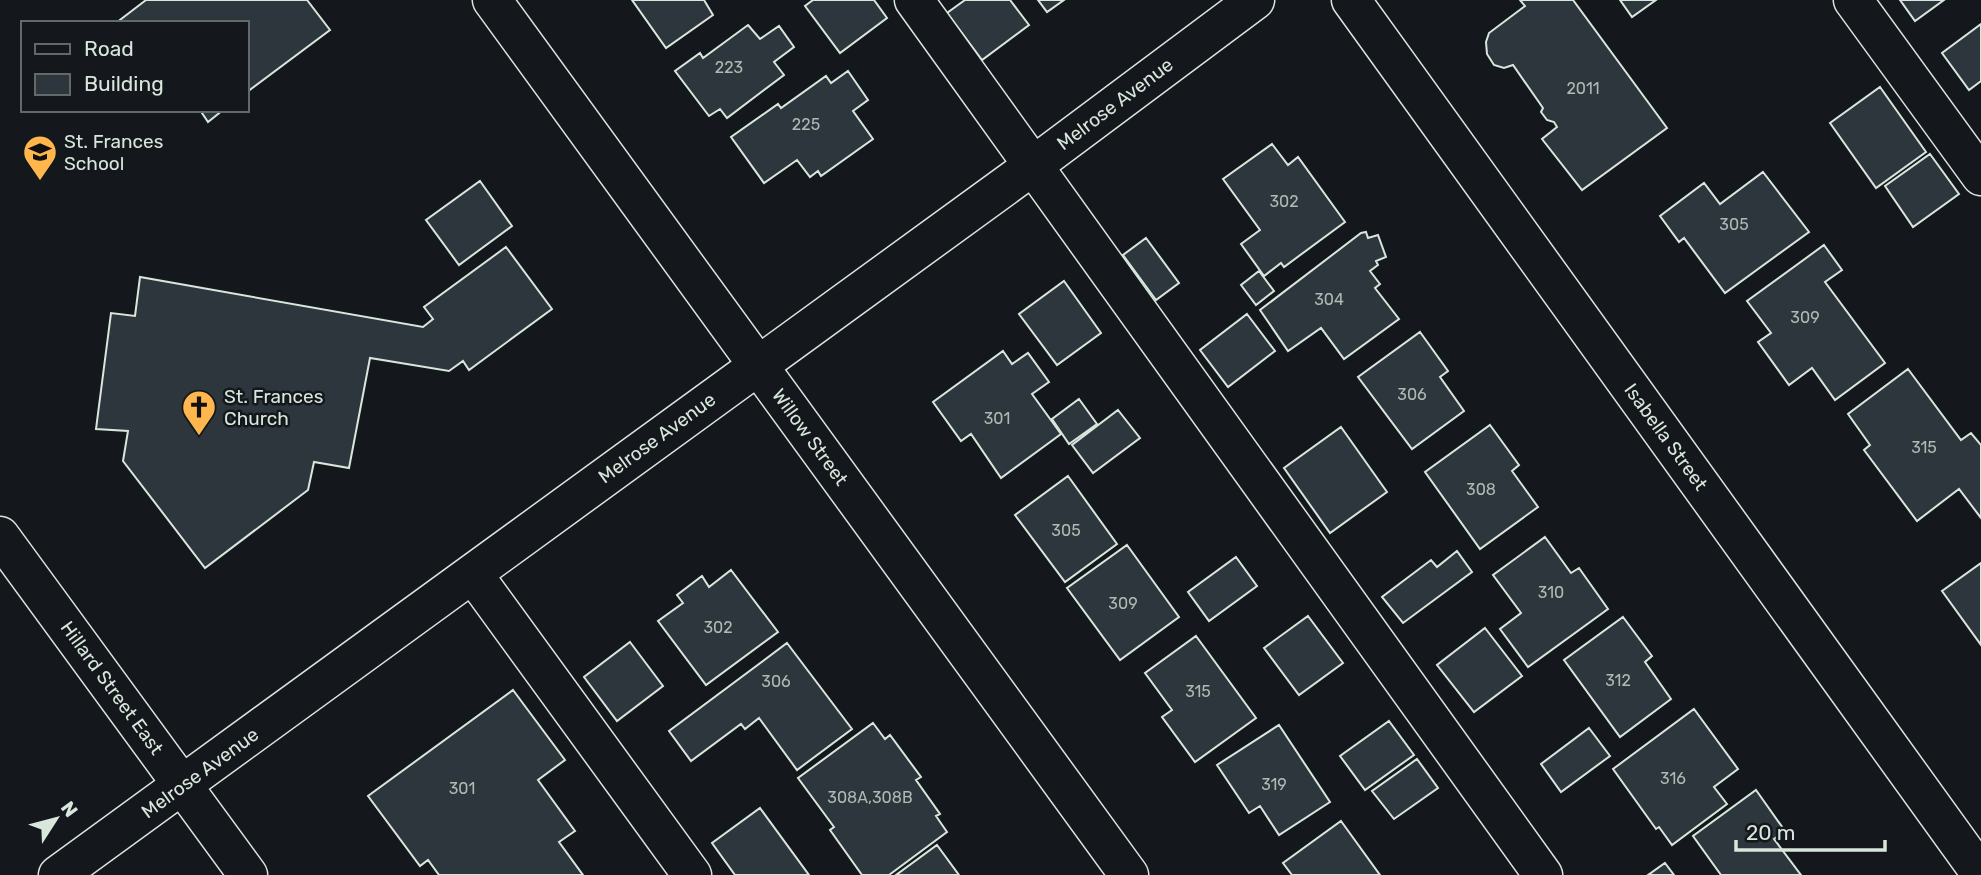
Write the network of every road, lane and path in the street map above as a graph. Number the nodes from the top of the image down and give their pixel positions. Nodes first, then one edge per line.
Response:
1 (492, 0) edge
2 (914, 0) edge
3 (1255, 0) edge
4 (1351, 0) edge
5 (1853, 0) edge
6 (1034, 165) junction
7 (1981, 176) edge
8 (758, 365) junction
9 (0, 536) edge
10 (473, 574) junction
11 (183, 786) junction
12 (1981, 874) edge
13 (58, 875) edge
14 (248, 875) edge
15 (692, 875) edge
16 (1129, 875) edge
17 (1544, 875) edge

1 - 8 street, Willow Street
2 - 6 street
3 - 6 street, Melrose Avenue
4 - 12 street, Isabella Street
5 - 7 street
6 - 8 street, Melrose Avenue
6 - 17 street
8 - 10 street, Melrose Avenue
8 - 16 street, Willow Street
9 - 11 street, Hillard Street East
10 - 11 street, Melrose Avenue
10 - 15 street
11 - 13 street, Melrose Avenue
11 - 14 street, Hillard Street East

